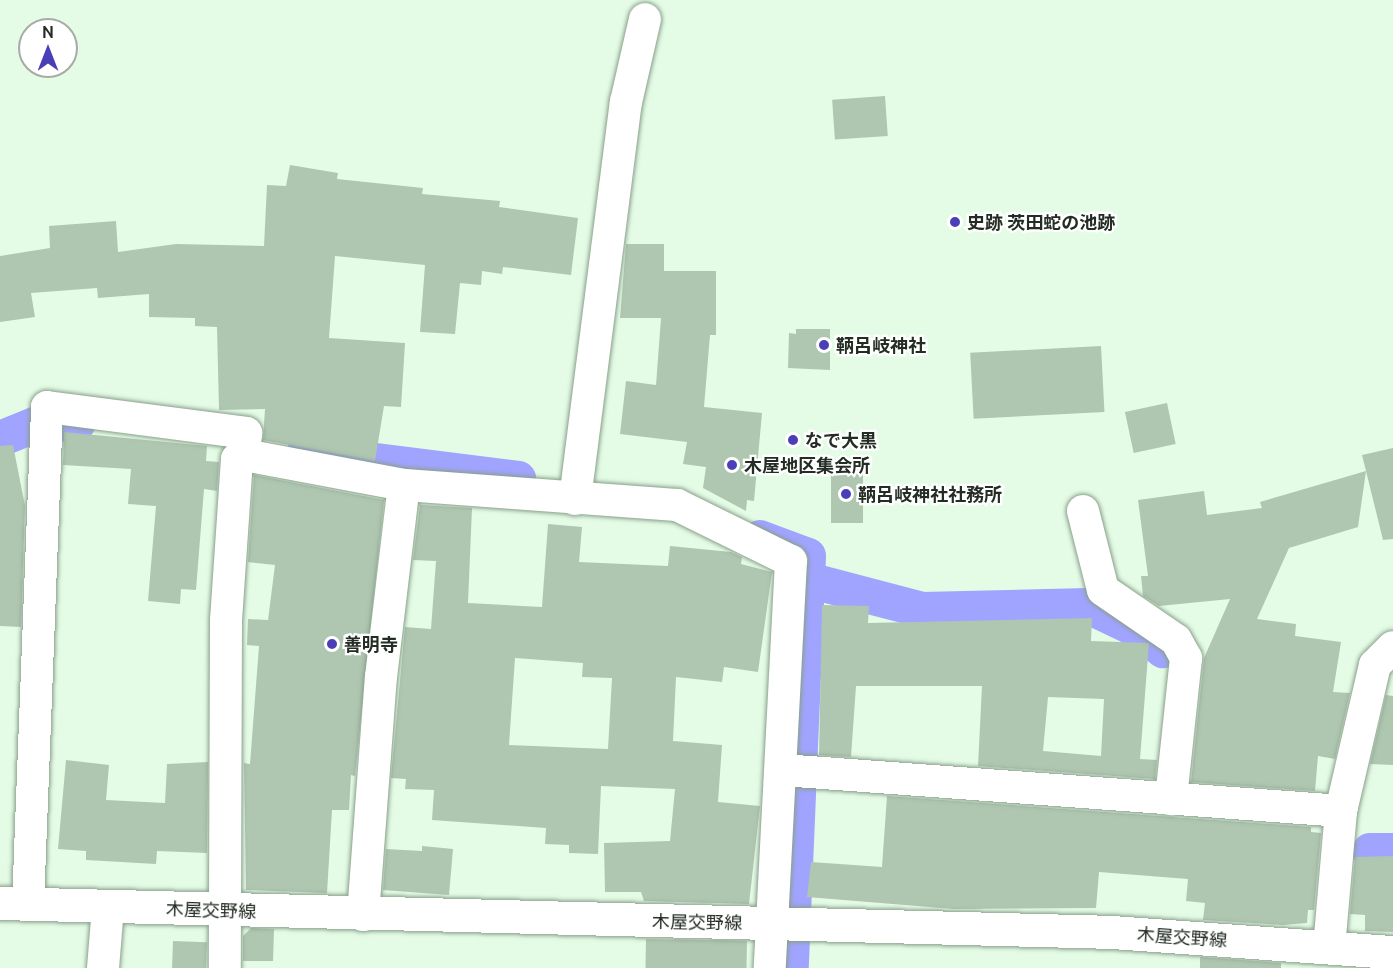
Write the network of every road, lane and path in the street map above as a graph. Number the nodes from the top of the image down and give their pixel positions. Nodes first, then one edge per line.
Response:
1 (645, 19) dead end
2 (245, 446) junction
3 (404, 484) junction
4 (575, 499) junction
5 (1083, 511) dead end
6 (1393, 647) edge
7 (782, 770) junction
8 (1171, 799) junction
9 (1341, 812) junction
10 (14, 904) edge
11 (108, 907) junction
12 (228, 910) junction
13 (363, 915) junction
14 (790, 924) junction
15 (1329, 948) junction
16 (1382, 957) edge
17 (103, 968) edge
18 (225, 968) edge
19 (770, 968) edge

1 - 4 street
2 - 3 street
2 - 10 street
2 - 12 street
3 - 4 street
3 - 13 street
4 - 7 street
5 - 8 street
6 - 9 street
7 - 8 street
7 - 14 street
8 - 9 street
9 - 15 street
10 - 11 main road, 木屋交野線
11 - 12 main road, 木屋交野線
11 - 17 street
12 - 13 main road, 木屋交野線
12 - 18 street
13 - 14 main road, 木屋交野線
14 - 15 main road, 木屋交野線
14 - 19 street
15 - 16 main road, 木屋交野線

